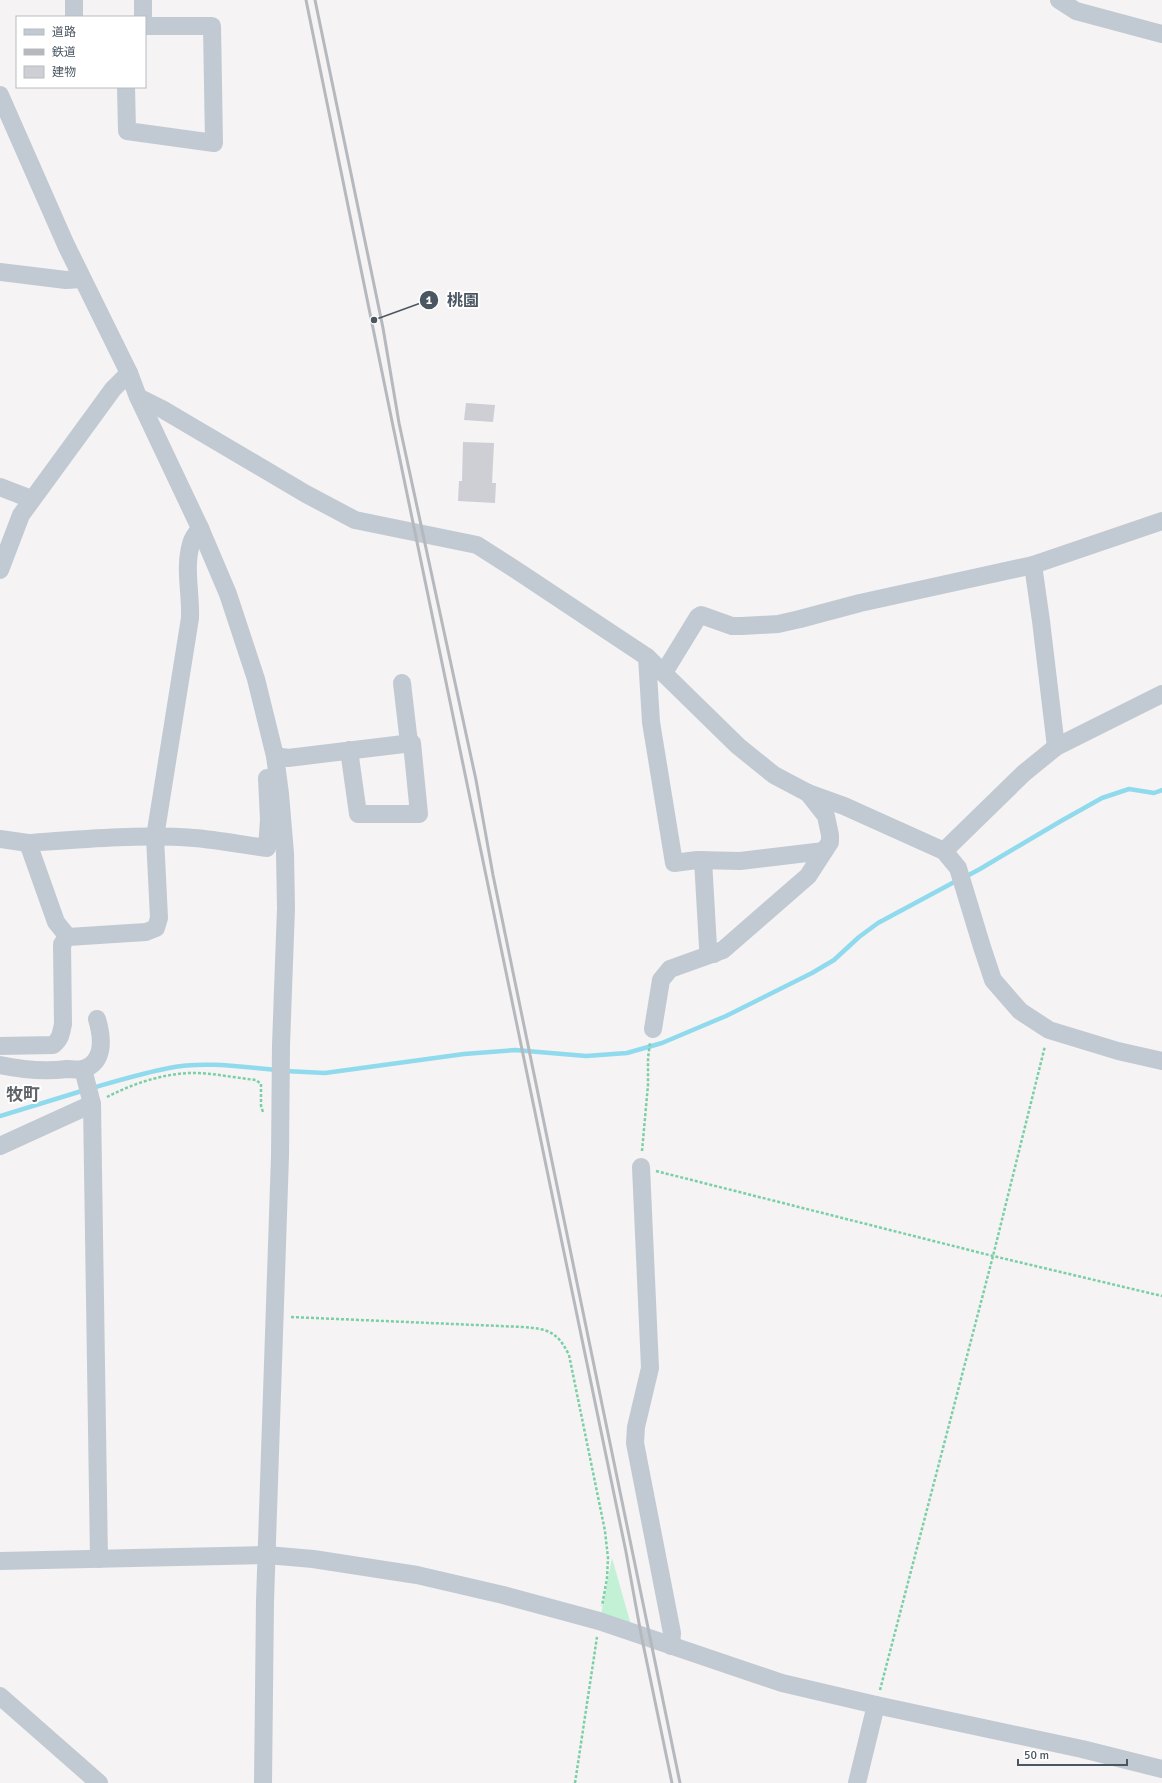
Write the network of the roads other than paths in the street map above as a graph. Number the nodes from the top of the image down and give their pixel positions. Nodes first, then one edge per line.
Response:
1 (74, 0) edge
2 (143, 0) edge
3 (1059, 0) edge
4 (74, 16) edge
5 (142, 16) edge
6 (146, 26) edge
7 (1162, 34) edge
8 (126, 88) edge
9 (0, 95) edge
10 (0, 272) edge
11 (82, 278) junction
12 (129, 373) junction
13 (138, 397) junction
14 (0, 487) edge
15 (31, 499) junction
16 (1162, 521) edge
17 (200, 528) junction
18 (1033, 565) junction
19 (0, 570) edge
20 (647, 657) junction
21 (662, 672) junction
22 (402, 683) dead end
23 (1162, 694) edge
24 (409, 744) junction
25 (1056, 747) junction
26 (349, 750) junction
27 (274, 752) junction
28 (808, 793) junction
29 (155, 837) junction
30 (0, 839) edge
31 (28, 843) junction
32 (824, 851) junction
33 (944, 851) junction
34 (703, 860) junction
35 (68, 937) junction
36 (714, 954) junction
37 (97, 1019) dead end
38 (653, 1029) dead end
39 (0, 1046) edge
40 (1162, 1061) edge
41 (0, 1065) edge
42 (84, 1071) junction
43 (91, 1102) junction
44 (0, 1146) edge
45 (641, 1168) road end
46 (268, 1555) junction
47 (99, 1559) junction
48 (0, 1561) edge
49 (671, 1646) junction
50 (0, 1696) edge
51 (876, 1705) junction
52 (1162, 1770) edge
53 (99, 1783) edge
54 (263, 1783) edge
55 (857, 1783) edge

1 - 4 street
2 - 5 street
3 - 7 street
6 - 8 street
9 - 11 street
10 - 11 street
11 - 12 street
12 - 13 street
12 - 15 street
13 - 17 street
13 - 20 street
14 - 15 street
15 - 19 street
16 - 18 street
17 - 27 street
17 - 29 street
18 - 21 street
18 - 25 street
20 - 21 street
20 - 34 street
21 - 28 street
22 - 24 street
23 - 25 street
24 - 26 street
24 - 26 street
25 - 33 street
26 - 27 street
27 - 29 street
27 - 46 street
28 - 32 street
28 - 33 street
29 - 31 street
29 - 35 street
30 - 31 street
31 - 35 street
32 - 34 street
32 - 36 street
33 - 40 street
34 - 36 street
35 - 39 street
36 - 38 street
37 - 42 street
41 - 42 street
42 - 43 street
43 - 44 street
43 - 47 street
45 - 49 street
46 - 47 street
46 - 49 street
46 - 54 street
47 - 48 street
49 - 51 street
50 - 53 street
51 - 52 street
51 - 55 street

